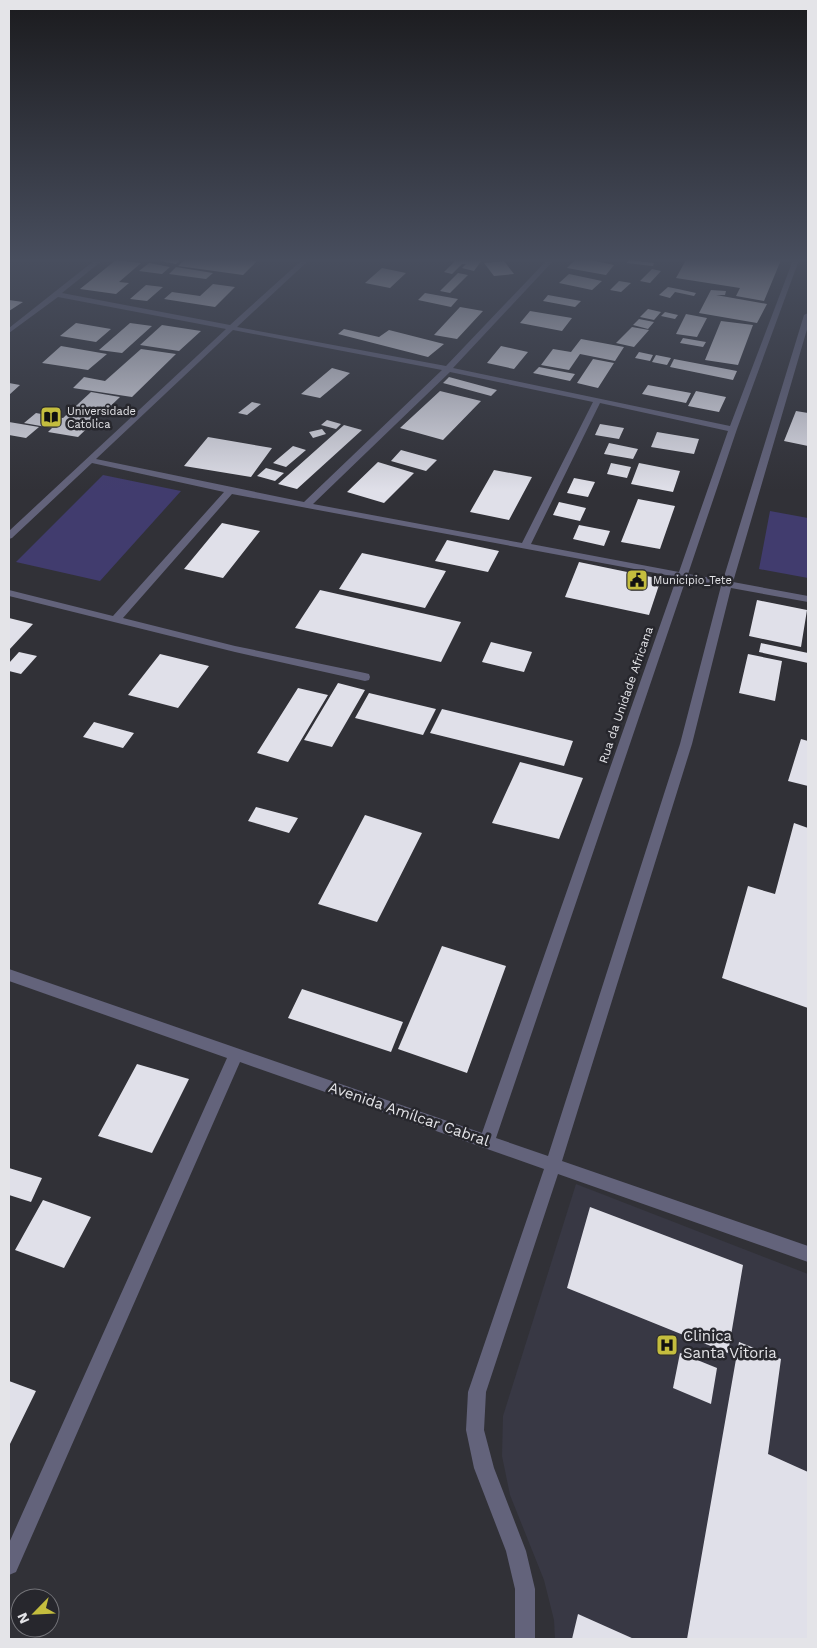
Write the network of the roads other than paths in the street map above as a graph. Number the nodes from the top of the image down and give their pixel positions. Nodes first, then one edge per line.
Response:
1 (221, 337) edge
2 (278, 337) edge
3 (478, 337) edge
4 (767, 337) edge
5 (801, 337) edge
6 (448, 369) junction
7 (597, 401) junction
8 (733, 428) junction
9 (88, 460) junction
10 (230, 491) junction
11 (307, 504) junction
12 (9, 536) edge
13 (524, 546) junction
14 (683, 576) junction
15 (727, 584) junction
16 (9, 593) edge
17 (808, 599) edge
18 (117, 618) junction
19 (365, 677) dead end
20 (9, 974) edge
21 (236, 1054) junction
22 (488, 1141) junction
23 (553, 1165) junction
24 (808, 1254) edge
25 (9, 1565) edge
26 (525, 1639) edge

1 - 9 street
2 - 6 street
3 - 6 street
4 - 8 street, Rua da Unidade Africana
5 - 15 street
6 - 7 street
6 - 11 street
7 - 8 street
7 - 13 street
8 - 14 street, Rua da Unidade Africana
9 - 10 street
9 - 12 street
10 - 11 street
10 - 18 street
11 - 13 street
13 - 14 street
14 - 15 street
14 - 22 street, Rua da Unidade Africana
15 - 17 street
15 - 23 street
16 - 18 street
18 - 19 street
20 - 21 street, Avenida Amílcar Cabral
21 - 22 street, Avenida Amílcar Cabral
21 - 25 street
22 - 23 street, Avenida Amílcar Cabral
23 - 24 street, Avenida Amílcar Cabral
23 - 26 street

